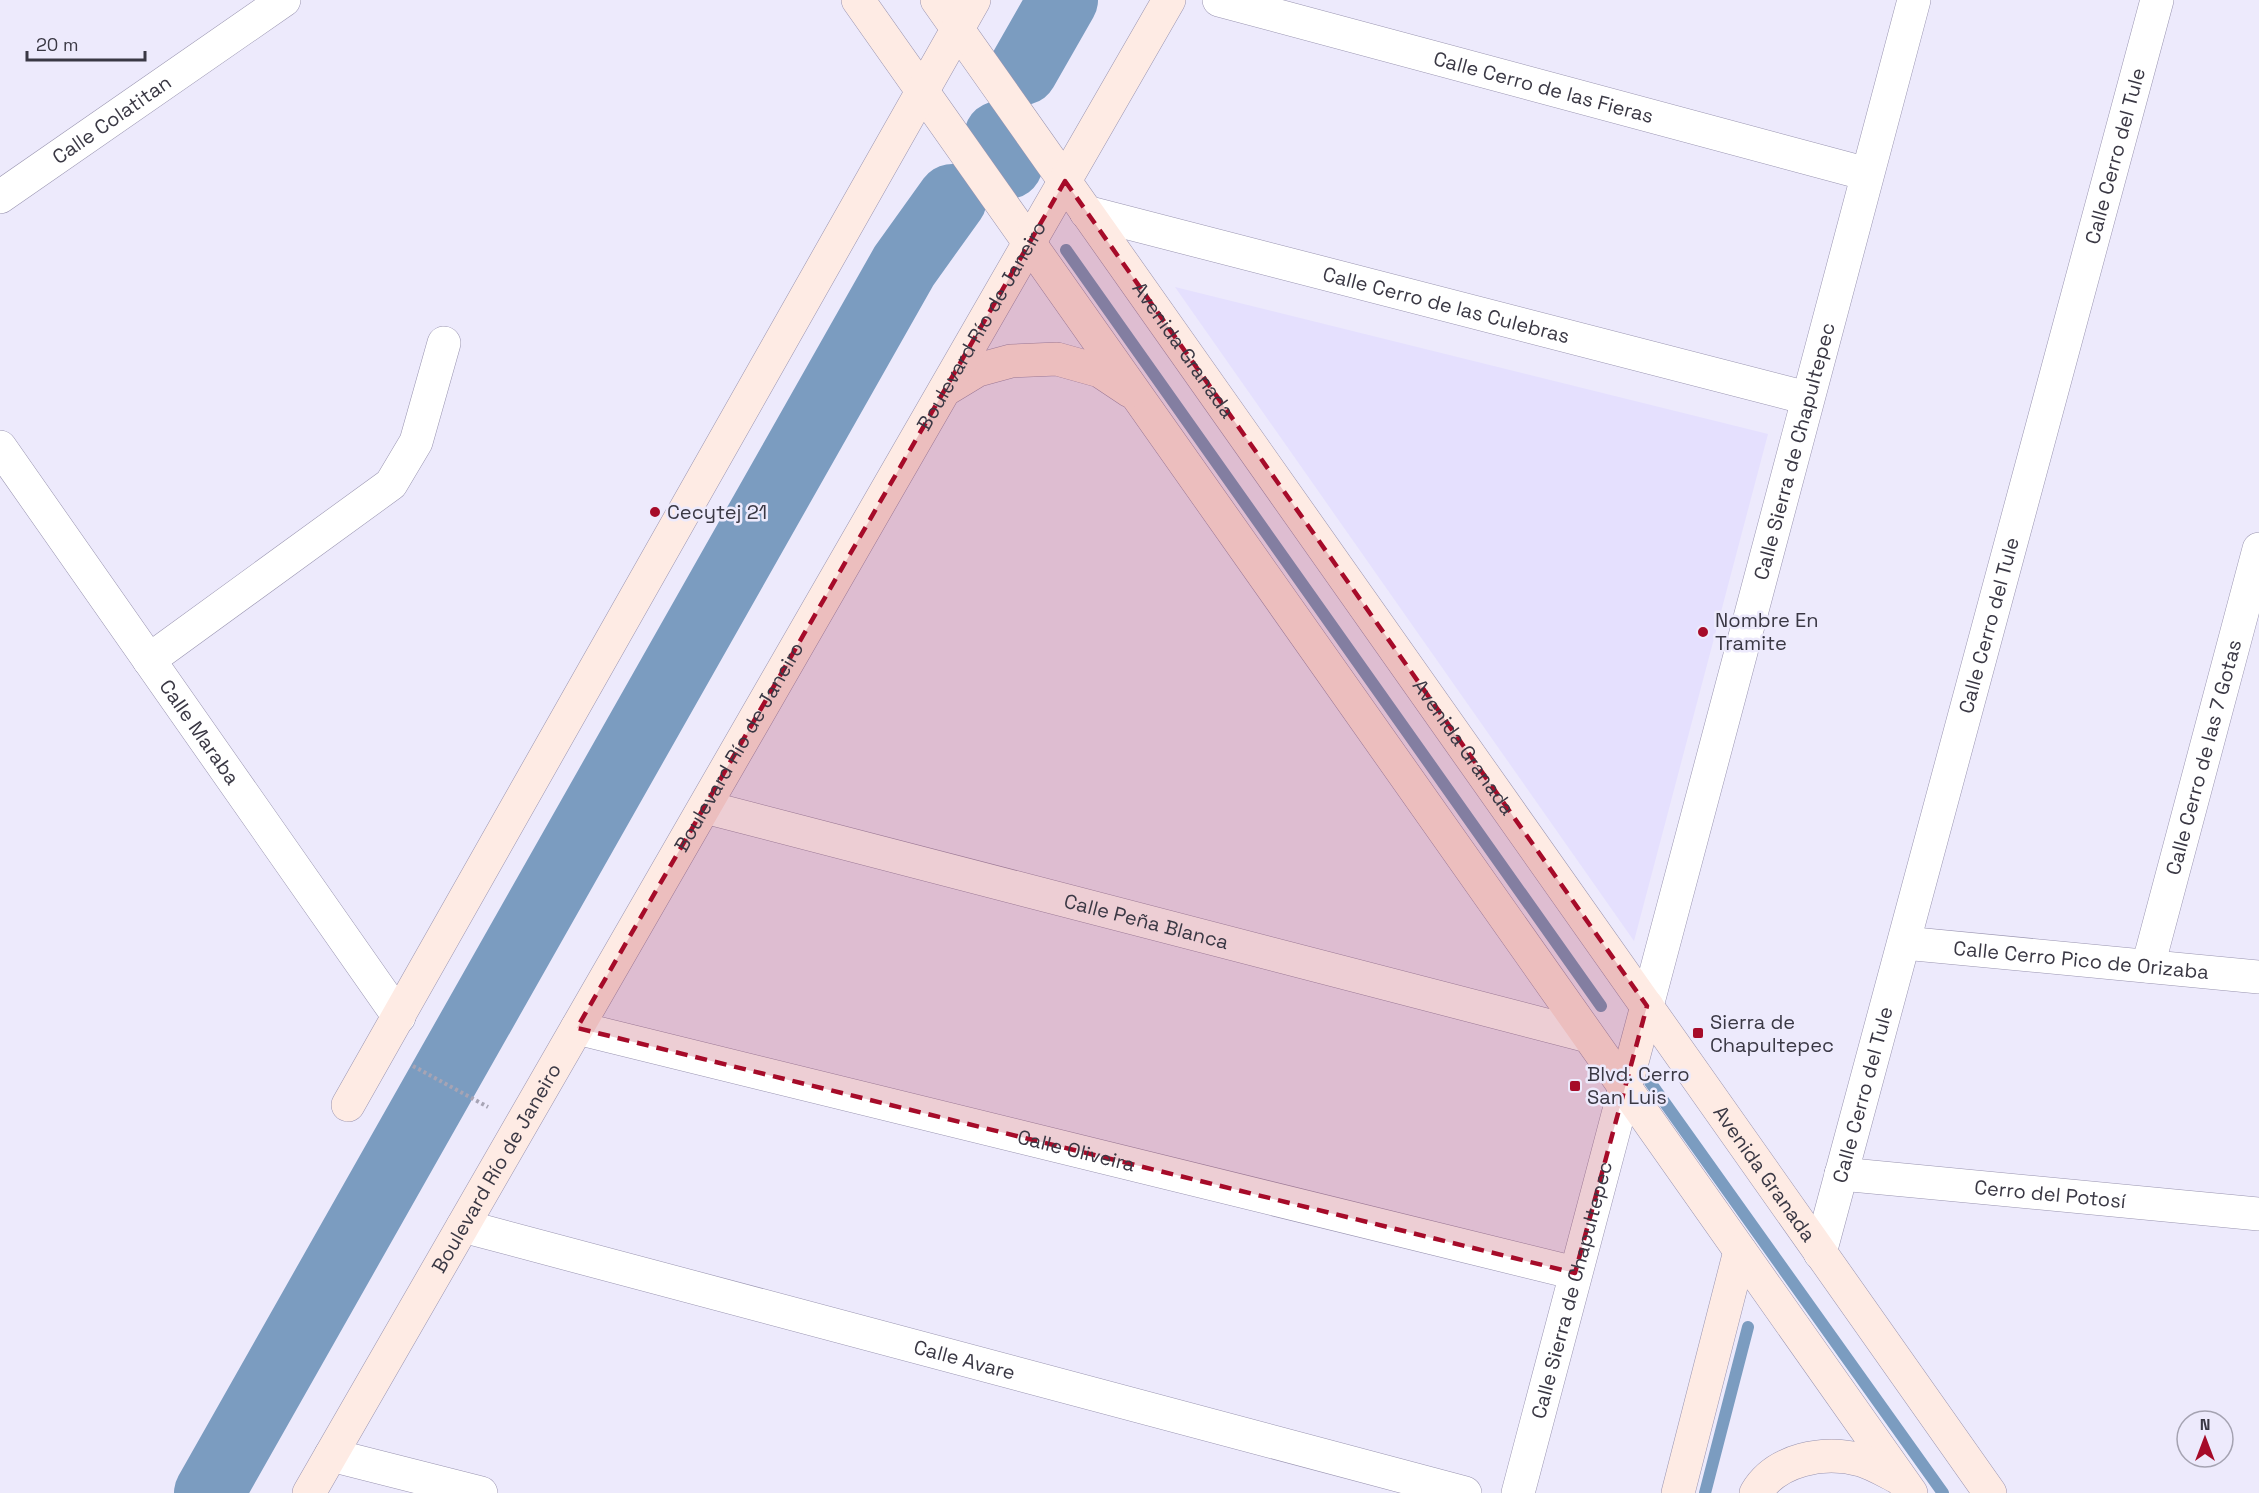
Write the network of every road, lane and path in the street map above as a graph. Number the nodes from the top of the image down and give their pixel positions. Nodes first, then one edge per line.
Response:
1 (284, 0) edge
2 (858, 0) edge
3 (937, 0) edge
4 (974, 0) edge
5 (1169, 0) edge
6 (1219, 0) edge
7 (1914, 0) edge
8 (2157, 0) edge
9 (957, 29) junction
10 (922, 90) junction
11 (1867, 174) junction
12 (1065, 182) junction
13 (0, 197) edge
14 (1086, 212) junction
15 (1030, 243) junction
16 (444, 343) dead end
17 (945, 390) junction
18 (1137, 396) junction
19 (1807, 398) junction
20 (0, 447) edge
21 (2259, 549) edge
22 (148, 660) junction
23 (705, 807) junction
24 (1904, 943) junction
25 (2148, 966) junction
26 (2259, 977) edge
27 (1647, 1006) junction
28 (399, 1017) junction
29 (577, 1028) junction
30 (1588, 1036) junction
31 (381, 1048) junction
32 (1625, 1088) junction
33 (348, 1105) dead end
34 (521, 1126) junction
35 (1841, 1174) junction
36 (2259, 1214) edge
37 (464, 1226) junction
38 (1740, 1251) junction
39 (1820, 1252) junction
40 (1575, 1273) junction
41 (331, 1455) junction
42 (1906, 1486) edge
43 (309, 1493) edge
44 (481, 1493) edge
45 (1465, 1493) edge
46 (1518, 1493) edge
47 (1678, 1493) edge
48 (1756, 1493) edge
49 (1990, 1493) edge

1 - 13 street, Calle Colatitan
2 - 10 street
3 - 9 street, Avenida Granada
4 - 9 street
5 - 12 street, Boulevard Río de Janeiro
6 - 11 street, Calle Cerro de las Fieras
7 - 11 street, Calle Sierra de Chapultepec
8 - 24 street, Calle Cerro del Tule
9 - 10 street
9 - 12 street, Avenida Granada
10 - 15 street
10 - 28 street
11 - 19 street, Calle Sierra de Chapultepec
12 - 14 street, Avenida Granada
12 - 15 street, Boulevard Río de Janeiro
14 - 19 street, Calle Cerro de las Culebras
14 - 27 street, Avenida Granada
15 - 17 street, Boulevard Río de Janeiro
15 - 18 street
16 - 22 street
17 - 18 street
17 - 23 street, Boulevard Río de Janeiro
18 - 30 street
19 - 27 street, Calle Sierra de Chapultepec
20 - 22 street, Calle Maraba
21 - 25 street, Calle Cerro de las 7 Gotas
22 - 28 street, Calle Maraba
23 - 29 street, Boulevard Río de Janeiro
23 - 30 street, Calle Peña Blanca
24 - 25 street, Calle Cerro Pico de Orizaba
24 - 35 street, Calle Cerro del Tule
25 - 26 street, Calle Cerro Pico de Orizaba
27 - 32 street
27 - 39 street, Avenida Granada
28 - 31 street
29 - 34 street, Boulevard Río de Janeiro
29 - 40 street, Calle Oliveira
30 - 32 street
31 - 33 street
31 - 34 path
32 - 38 street
32 - 40 street, Calle Sierra de Chapultepec
34 - 37 street, Boulevard Río de Janeiro
35 - 36 street, Cerro del Potosí
35 - 39 street, Calle Cerro del Tule
37 - 41 street, Boulevard Río de Janeiro
37 - 45 street, Calle Avare
38 - 42 street
38 - 47 street
39 - 49 street, Avenida Granada
40 - 46 street, Calle Sierra de Chapultepec
41 - 43 street, Boulevard Río de Janeiro
41 - 44 street
42 - 48 street

